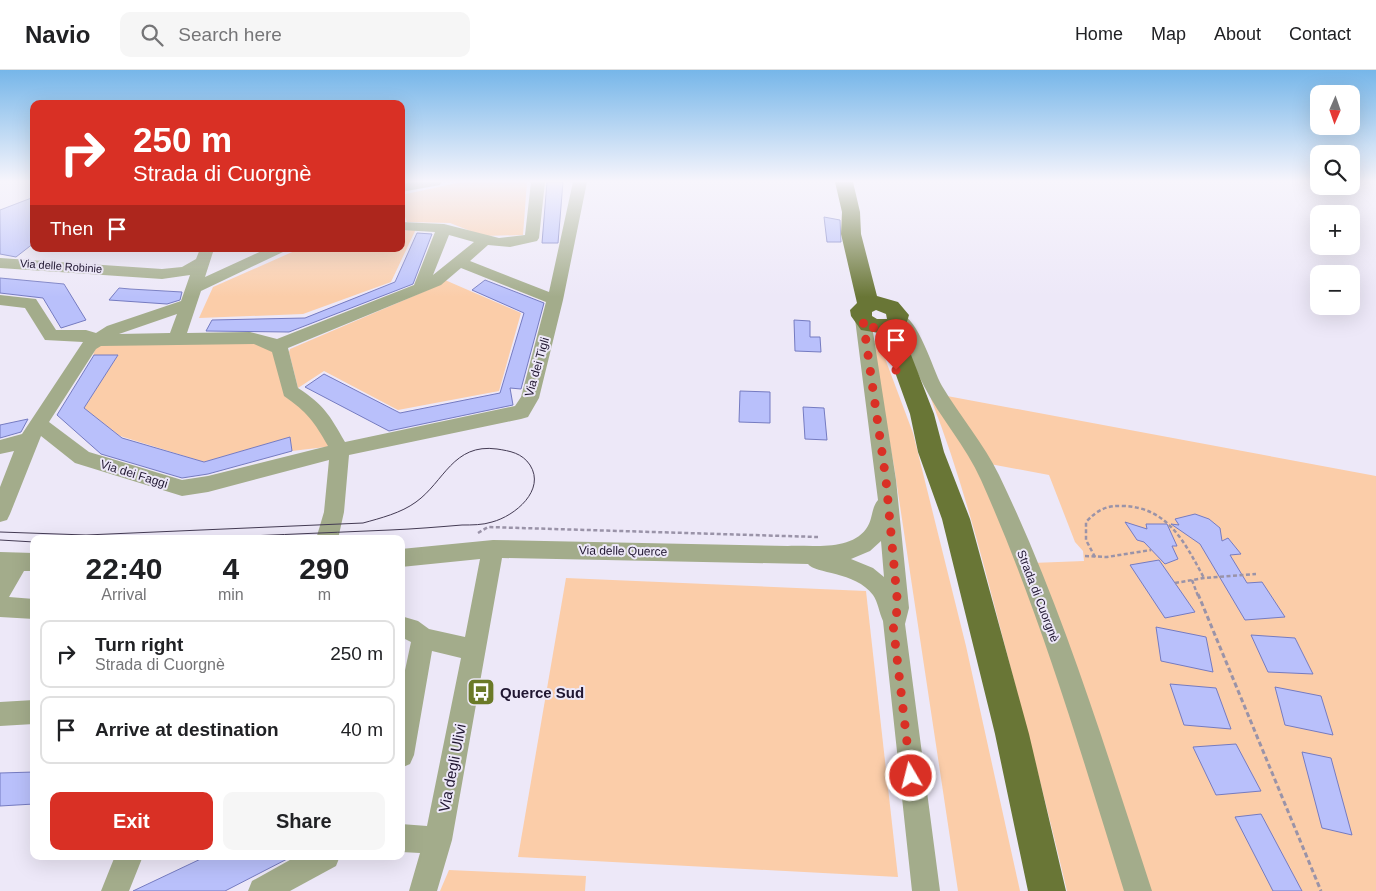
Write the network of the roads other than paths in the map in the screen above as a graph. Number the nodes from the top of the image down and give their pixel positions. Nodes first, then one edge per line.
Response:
1 (534, 220) edge
2 (572, 220) edge
3 (854, 220) edge
4 (405, 226) edge
5 (444, 228) junction
6 (483, 242) junction
7 (34, 252) edge
8 (271, 252) edge
9 (212, 255) edge
10 (253, 260) junction
11 (459, 262) junction
12 (0, 263) edge
13 (19, 264) junction
14 (123, 271) junction
15 (194, 288) junction
16 (421, 288) junction
17 (0, 300) edge
18 (555, 300) junction
19 (188, 304) junction
20 (881, 316) junction
21 (96, 340) junction
22 (176, 340) junction
23 (277, 346) junction
24 (37, 423) junction
25 (28, 440) junction
26 (0, 447) edge
27 (340, 451) junction
28 (886, 480) junction
29 (0, 514) edge
30 (328, 535) edge
31 (475, 546) junction
32 (405, 550) edge
33 (788, 555) junction
34 (405, 558) edge
35 (16, 567) edge
36 (0, 592) edge
37 (0, 607) edge
38 (30, 609) edge
39 (893, 624) junction
40 (405, 627) edge
41 (423, 638) junction
42 (474, 650) junction
43 (30, 712) edge
44 (0, 714) edge
45 (405, 734) edge
46 (405, 838) edge
47 (438, 840) junction
48 (127, 860) edge
49 (319, 860) edge
50 (115, 891) edge
51 (262, 891) edge
52 (424, 891) edge
53 (926, 891) edge
54 (1047, 891) edge
55 (1138, 891) edge

1 - 6 street
2 - 18 street, Via dei Tigli
3 - 20 main road, Strada di Cuorgnè
4 - 5 street
5 - 6 street
5 - 16 street
6 - 11 street
7 - 13 street
8 - 10 street
9 - 10 street
9 - 14 street, Via delle Robinie
9 - 15 street
10 - 15 street
11 - 16 street
11 - 18 street
12 - 13 street, Via delle Robinie
13 - 14 street, Via delle Robinie
14 - 15 street, Via delle Robinie
15 - 19 street
16 - 23 street
17 - 21 street
18 - 27 street, Via dei Tigli
19 - 21 street
19 - 22 street
20 - 28 street, Strada di Cuorgnè
20 - 54 main road, Strada di Cuorgnè
20 - 55 street, Strada di Cuorgnè
21 - 22 street
21 - 24 street
22 - 23 street
23 - 27 street
24 - 25 street
24 - 27 street, Via dei Faggi
25 - 26 street
25 - 29 street
27 - 30 street
28 - 33 street, Via delle Querce
28 - 39 street, Strada di Cuorgnè
31 - 32 street, Via delle Querce
31 - 33 street, Via delle Querce
31 - 34 street, Via delle Querce
31 - 42 street, Via degli Ulivi
33 - 39 street, Via delle Querce
35 - 36 street
37 - 38 street
39 - 53 street, Strada di Cuorgnè
40 - 41 street
41 - 42 street
41 - 45 street
42 - 47 street, Via degli Ulivi
43 - 44 street
46 - 47 street
47 - 52 street, Via degli Ulivi
48 - 50 street
49 - 51 street

